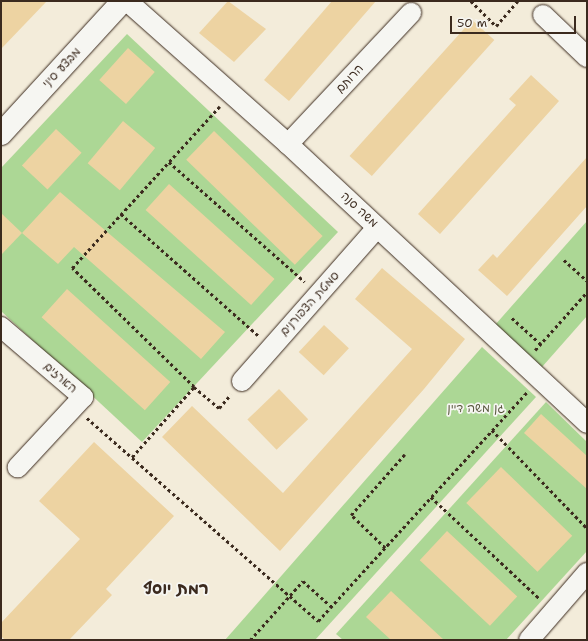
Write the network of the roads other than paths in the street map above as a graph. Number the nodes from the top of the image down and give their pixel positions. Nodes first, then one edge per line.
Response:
1 (123, 1) edge
2 (127, 1) edge
3 (411, 13) dead end
4 (543, 15) dead end
5 (587, 56) edge
6 (1, 134) edge
7 (288, 144) junction
8 (377, 228) junction
9 (1, 327) edge
10 (242, 381) road end
11 (587, 423) edge
12 (18, 467) dead end
13 (587, 573) edge
14 (529, 640) edge

1 - 6 street, מבצע סיני
2 - 7 street, משה סנה
3 - 7 street, הרותם
4 - 5 street
7 - 8 street, משה סנה
8 - 10 street, סמטת הצפורנים
8 - 11 street, משה סנה
9 - 12 street, הארזים
13 - 14 street

